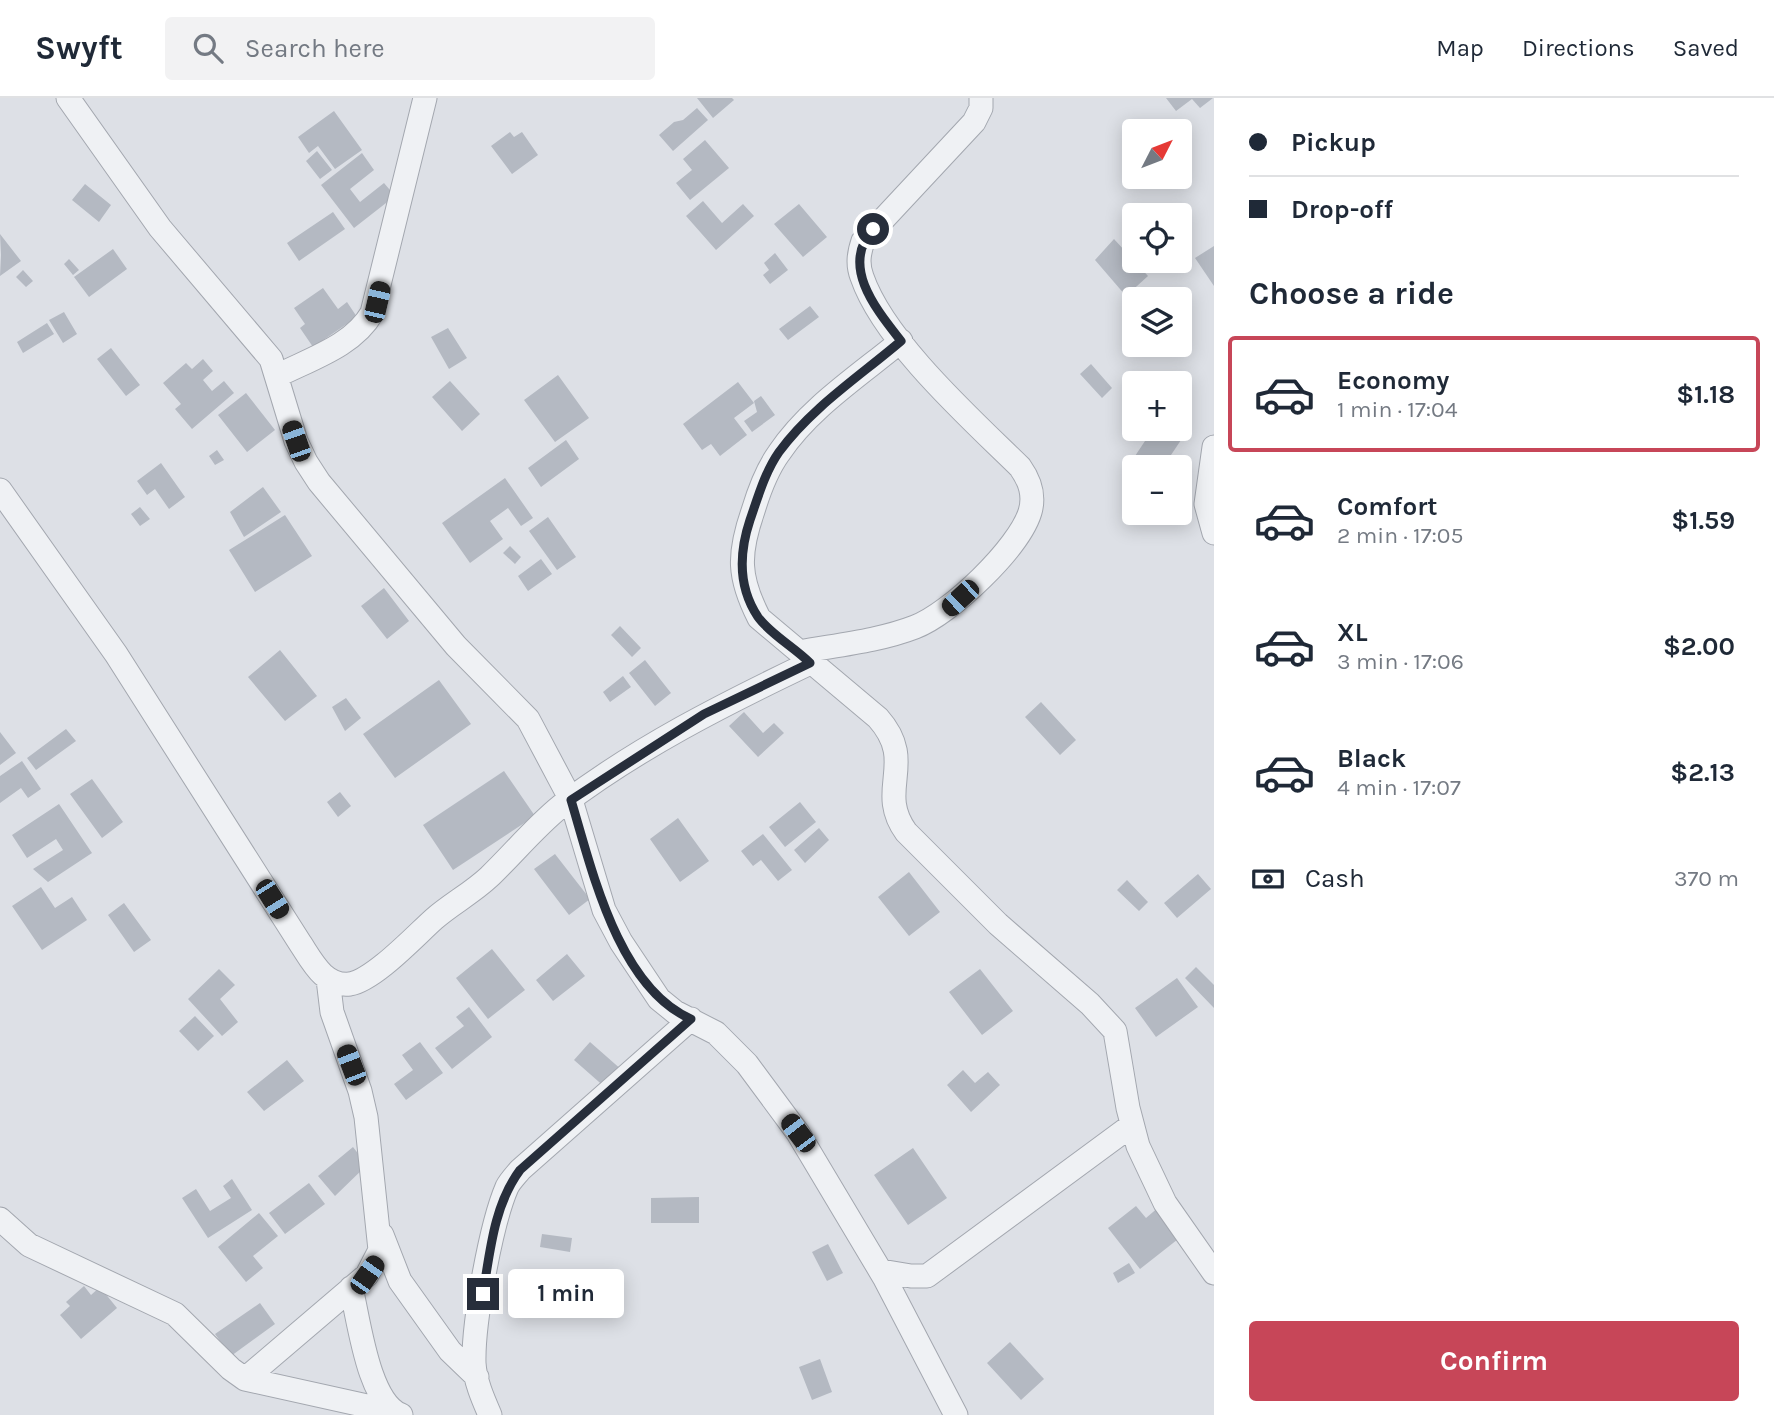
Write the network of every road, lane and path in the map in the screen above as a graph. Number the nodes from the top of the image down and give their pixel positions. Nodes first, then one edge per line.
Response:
1 (68, 98) edge
2 (425, 98) edge
3 (981, 98) edge
4 (901, 341) junction
5 (277, 376) junction
6 (1214, 447) edge
7 (0, 490) edge
8 (1214, 533) edge
9 (804, 657) junction
10 (571, 800) junction
11 (328, 979) junction
12 (691, 1019) junction
13 (1132, 1125) junction
14 (0, 1219) edge
15 (381, 1232) junction
16 (881, 1271) junction
17 (1214, 1273) edge
18 (351, 1288) junction
19 (477, 1377) junction
20 (245, 1379) junction
21 (398, 1414) edge
22 (490, 1415) edge
23 (957, 1415) edge

1 - 5 street
2 - 5 street
3 - 4 street
4 - 9 street
4 - 9 street
5 - 10 street
6 - 8 street
7 - 11 street
9 - 10 street
9 - 13 street
10 - 11 street
10 - 12 street
11 - 15 street
12 - 16 street
12 - 19 street
13 - 16 street
13 - 17 street
14 - 20 street
15 - 18 street
15 - 19 street
16 - 23 street
18 - 20 street
18 - 21 street
19 - 22 street
20 - 21 street

